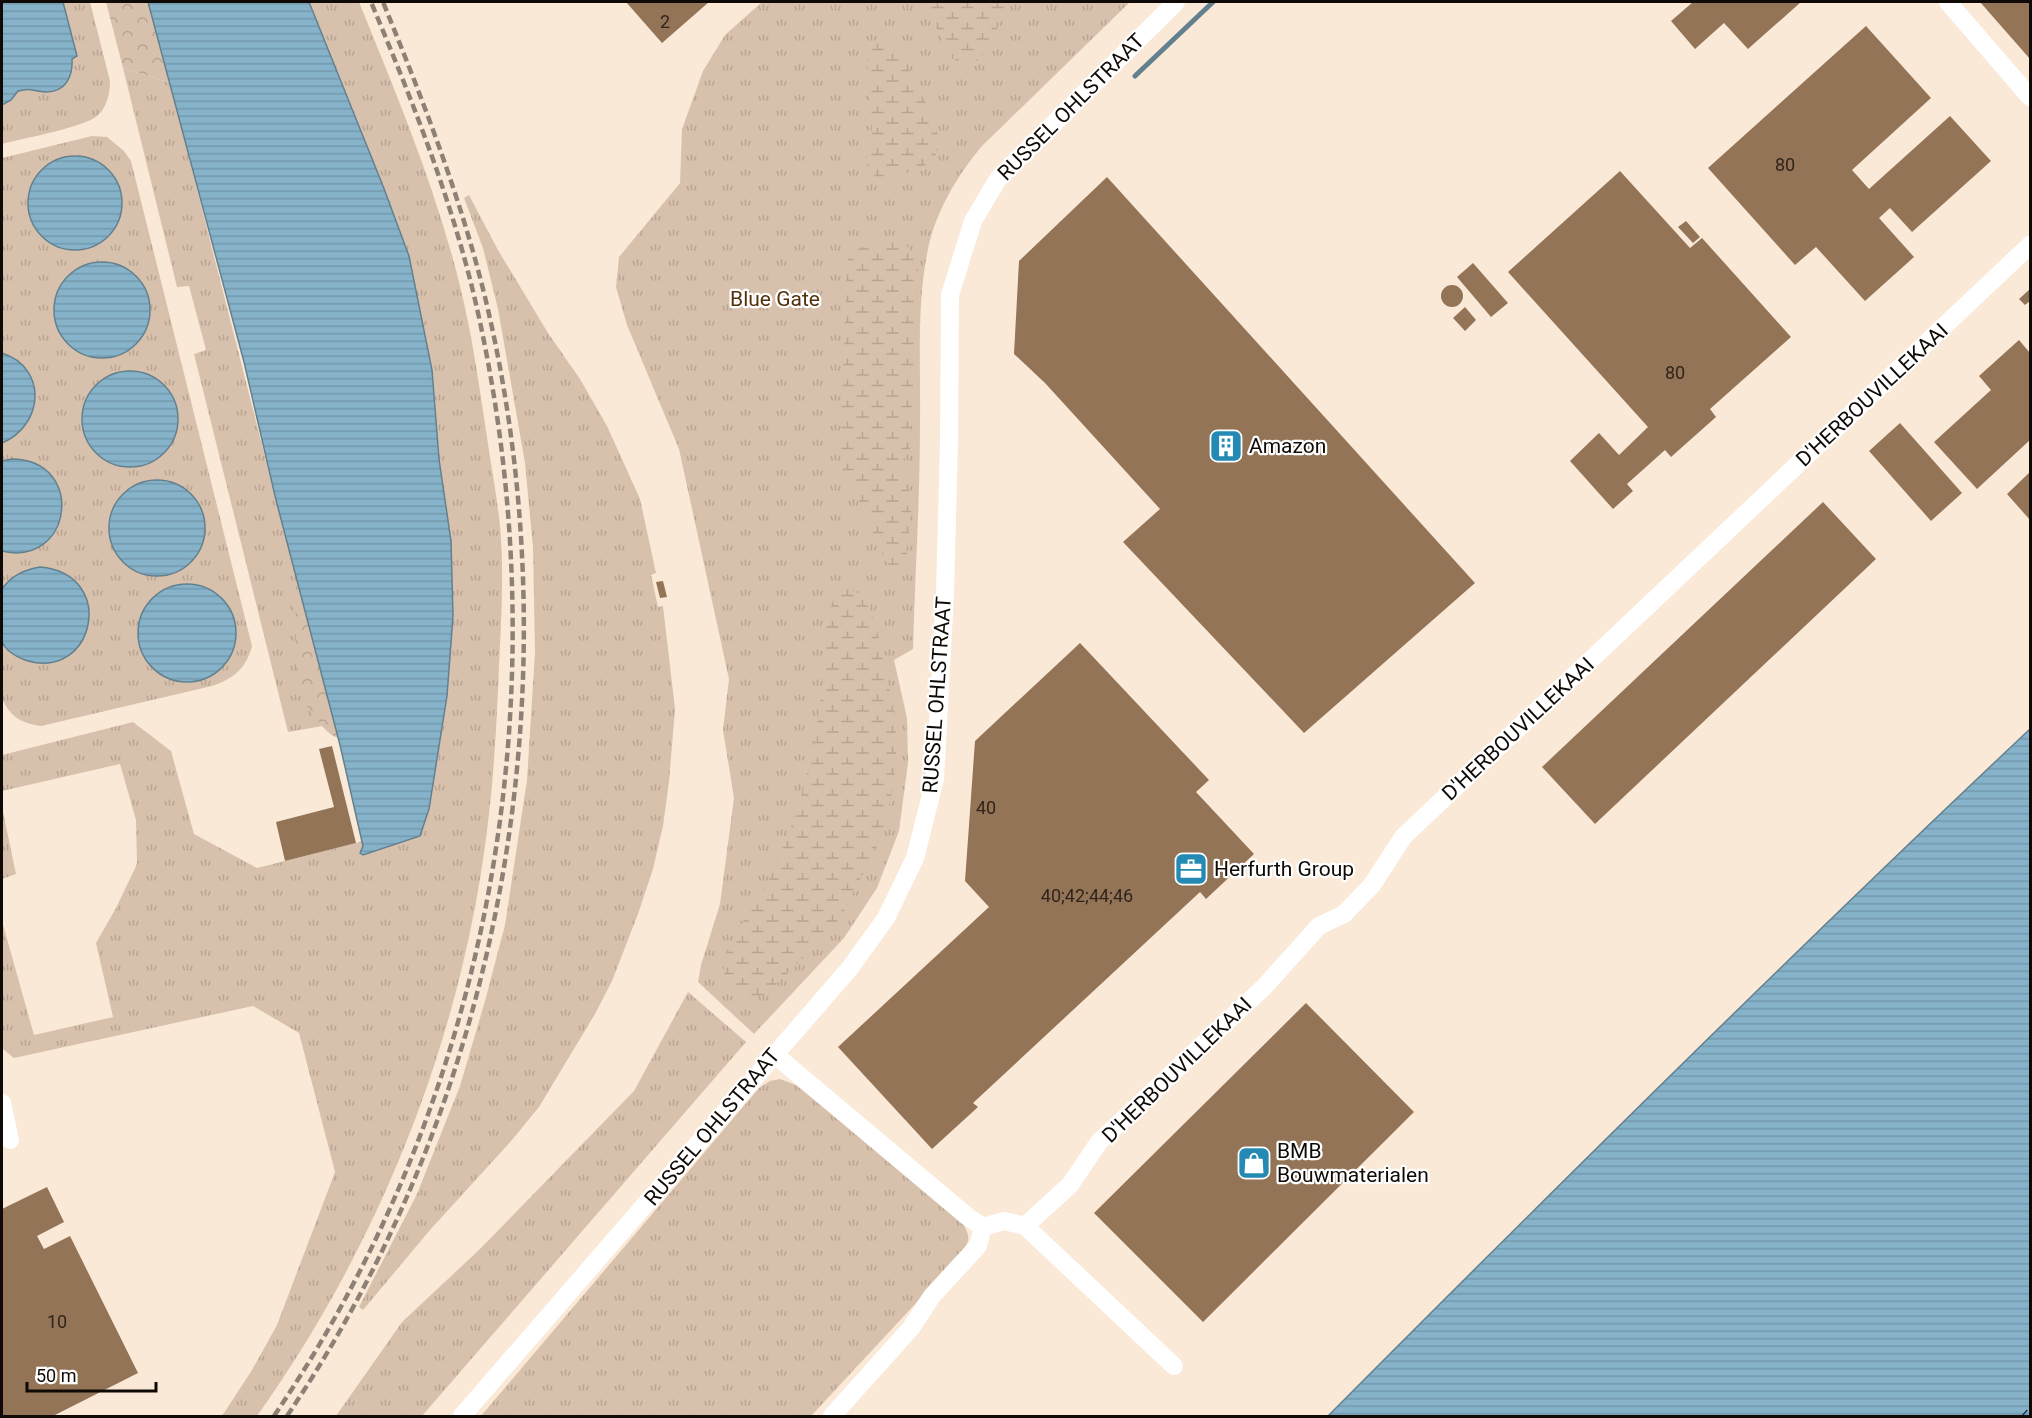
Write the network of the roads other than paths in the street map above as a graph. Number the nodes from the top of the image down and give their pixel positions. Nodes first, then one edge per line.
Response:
1 (1176, 2) edge
2 (1948, 2) edge
3 (2031, 97) edge
4 (2031, 245) edge
5 (774, 1053) junction
6 (2, 1103) edge
7 (10, 1140) dead end
8 (1026, 1226) junction
9 (983, 1227) junction
10 (1174, 1366) dead end
11 (462, 1416) edge
12 (832, 1416) edge

1 - 5 street, RUSSEL OHLSTRAAT
2 - 3 street
4 - 8 street, D'HERBOUVILLEKAAI
5 - 9 street
5 - 11 street, RUSSEL OHLSTRAAT
6 - 7 street
8 - 9 street
8 - 10 street
9 - 12 street

